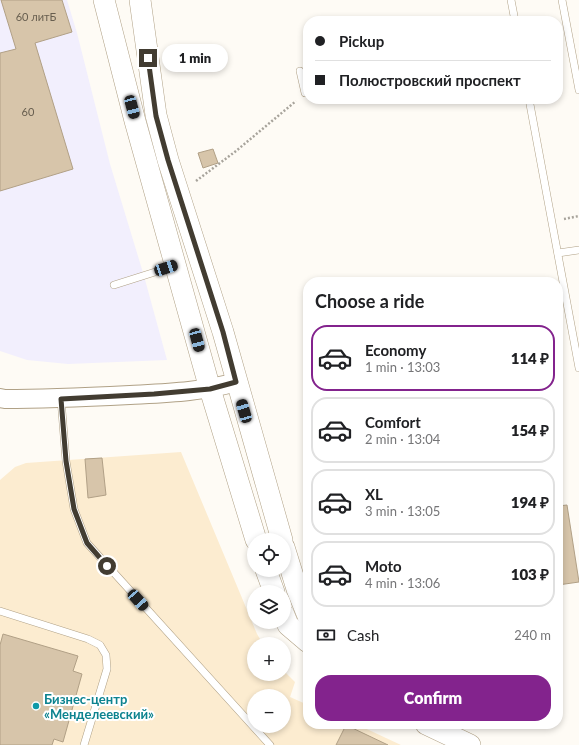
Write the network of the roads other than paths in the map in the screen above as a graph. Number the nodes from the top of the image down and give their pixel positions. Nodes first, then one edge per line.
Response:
1 (104, 0) edge
2 (140, 0) edge
3 (511, 0) edge
4 (562, 0) edge
5 (514, 16) edge
6 (300, 71) dead end
7 (303, 80) edge
8 (579, 90) edge
9 (530, 104) edge
10 (579, 250) edge
11 (558, 253) junction
12 (176, 265) junction
13 (114, 285) dead end
14 (576, 335) edge
15 (579, 368) edge
16 (236, 382) junction
17 (210, 389) junction
18 (0, 398) edge
19 (61, 399) junction
20 (254, 533) edge
21 (280, 533) edge
22 (291, 570) edge
23 (303, 604) edge
24 (0, 611) edge
25 (291, 628) edge
26 (303, 638) edge
27 (436, 729) edge
28 (84, 745) edge
29 (270, 745) edge
30 (470, 745) edge

1 - 12 main road
2 - 16 main road
3 - 5 lane
4 - 8 lane
6 - 7 lane
9 - 11 lane
10 - 11 lane
11 - 14 lane
12 - 13 lane
12 - 17 main road
14 - 15 lane
16 - 17 street
16 - 21 main road
17 - 19 street
17 - 20 main road
18 - 19 street
19 - 29 lane
22 - 23 main road
24 - 28 lane
25 - 26 main road
27 - 30 main road

